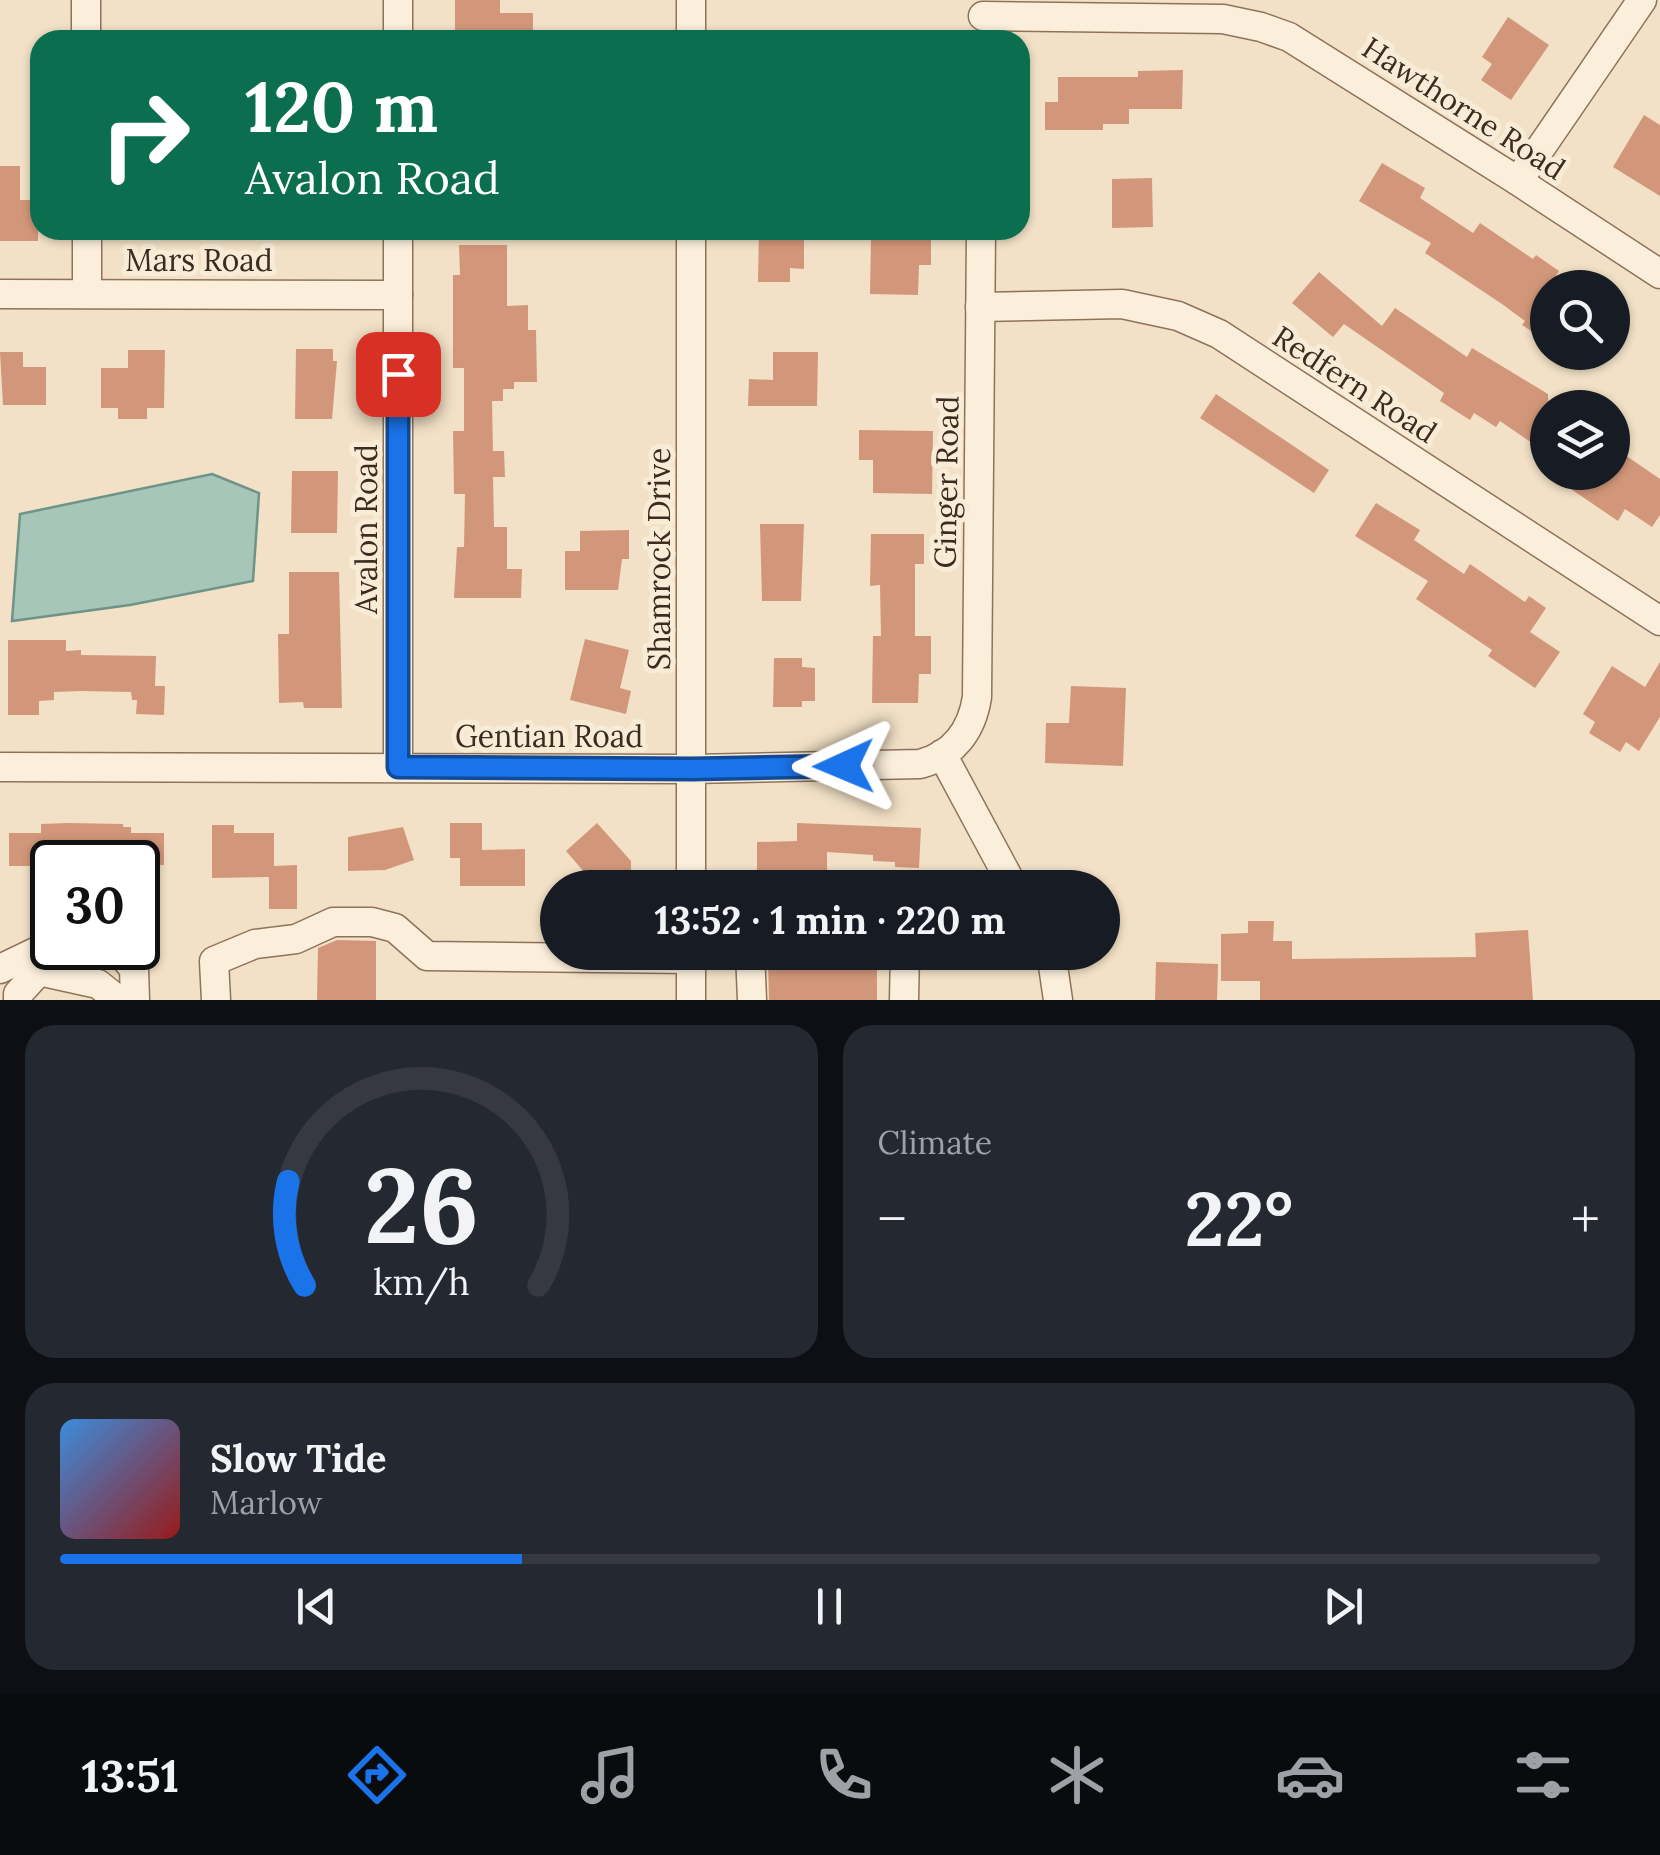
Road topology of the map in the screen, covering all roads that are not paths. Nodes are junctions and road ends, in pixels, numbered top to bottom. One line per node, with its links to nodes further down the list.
1 (86, 0): 6 (street)
2 (398, 0): 7 (street)
3 (691, 0): 8 (street)
4 (1642, 0): 9 (street)
5 (982, 18): 9 (street, Hawthorne Road)
6 (86, 30)
7 (398, 30)
8 (691, 30)
9 (1518, 180): 14 (street, Hawthorne Road)
10 (87, 240): 15 (street)
11 (398, 240): 17 (street, Avalon Road)
12 (691, 240): 23 (street, Shamrock Drive)
13 (981, 240): 18 (street, Ginger Road)
14 (1660, 274)
15 (87, 292): 16 (street, Mars Road); 17 (street, Mars Road)
16 (0, 294)
17 (398, 294): 22 (street, Avalon Road)
18 (980, 307): 19 (street, Redfern Road); 20 (street, Ginger Road)
19 (1660, 621)
20 (942, 754): 23 (street, Gentian Road); 25 (street)
21 (0, 767): 22 (street, Gentian Road)
22 (398, 767): 23 (street, Gentian Road)
23 (692, 769): 24 (street, Shamrock Drive)
24 (691, 870)
25 (1004, 870)
26 (30, 954): 28 (street)
27 (540, 956): 37 (street)
28 (0, 968)
29 (134, 970): 36 (street)
30 (691, 970): 38 (street)
31 (751, 970): 39 (street)
32 (905, 970): 40 (street)
33 (1054, 970): 41 (street)
34 (18, 1000): 35 (street)
35 (118, 1000)
36 (136, 1000)
37 (216, 1000)
38 (690, 1000)
39 (752, 1000)
40 (904, 1000)
41 (1058, 1000)

